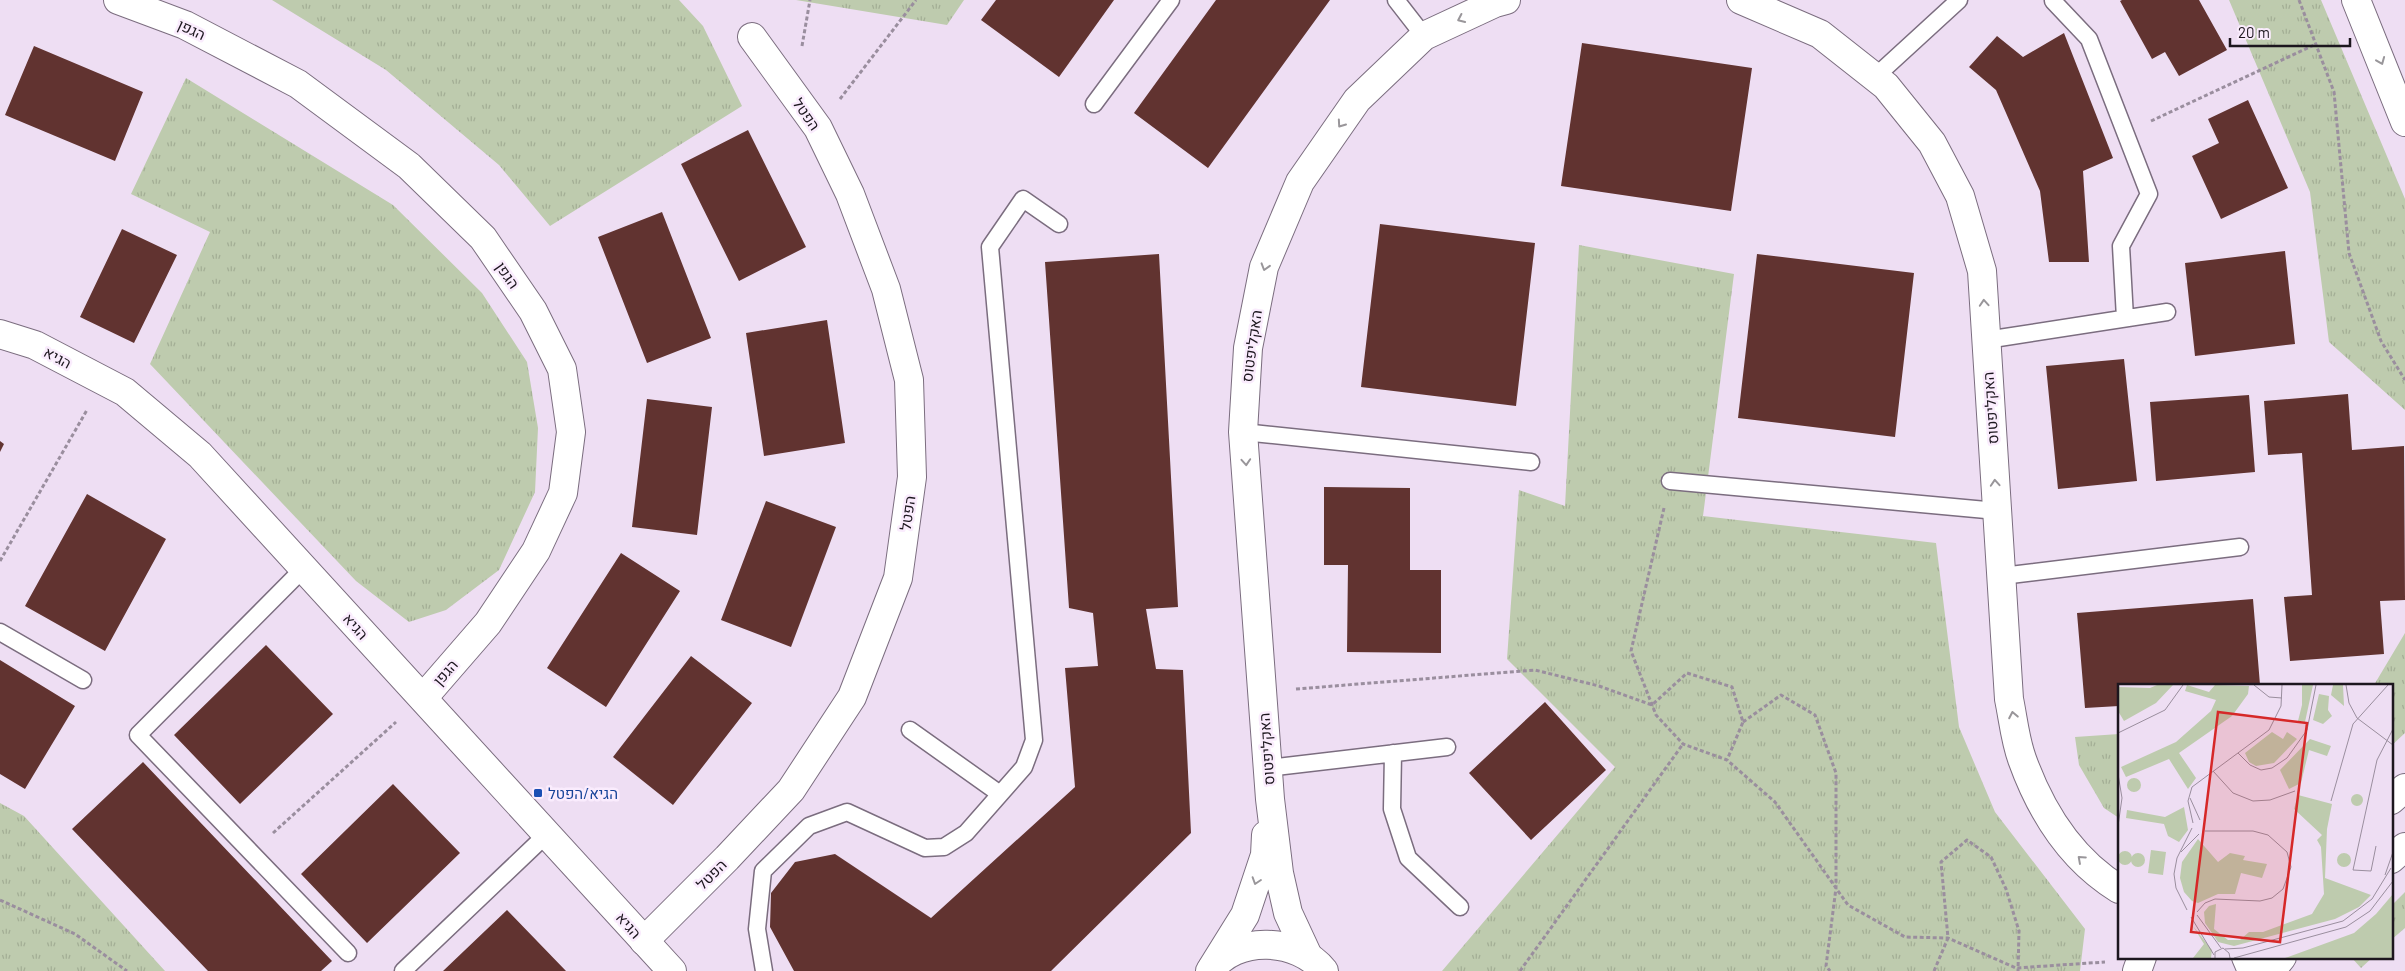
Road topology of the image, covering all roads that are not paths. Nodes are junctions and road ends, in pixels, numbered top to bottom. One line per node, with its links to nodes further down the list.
1 (118, 0): 28 (street, הגפן)
2 (1171, 0): 12 (lane)
3 (1396, 0): 9 (lane)
4 (1506, 0): 9 (street, האקליפטוס, one-way to 9)
5 (1740, 0): 11 (street, האקליפטוס)
6 (1959, 0): 11 (lane)
7 (2356, 0): 13 (street, one-way to 13)
8 (2053, 1): 16 (lane)
9 (1424, 36): 19 (street, האקליפטוס, one-way to 19)
10 (752, 37): 42 (street, הפטל)
11 (1875, 77): 18 (street, האקליפטוס, one-way to 11)
12 (1094, 104)
13 (2405, 122)
14 (1059, 224): 34 (lane)
15 (2167, 312): 16 (lane)
16 (2125, 318): 18 (lane)
17 (0, 334): 24 (street, הגיא)
18 (1986, 340): 22 (street, האקליפטוס, one-way to 18)
19 (1243, 432): 20 (lane); 32 (street, האקליפטוס, one-way to 32)
20 (1531, 462)
21 (1670, 481): 22 (lane)
22 (1997, 512): 25 (street, האקליפטוס)
23 (2240, 546): 25 (lane)
24 (304, 568): 28 (street, הגיא); 43 (lane)
25 (2002, 576): 40 (street, האקליפטוס, one-way to 25)
26 (0, 632): 27 (lane)
27 (83, 680)
28 (423, 698): 37 (street, הגיא)
29 (910, 730): 34 (lane)
30 (1447, 747): 31 (lane)
31 (1393, 753): 32 (lane); 41 (lane)
32 (1268, 768): 35 (street, האקליפטוס)
33 (2405, 788): 36 (street)
34 (1000, 794): 50 (lane)
35 (1270, 799): 46 (street, האקליפטוס); 47 (street, האקליפטוס, one-way to 47)
36 (2392, 799)
37 (547, 834): 42 (street, הגיא); 48 (lane)
38 (2405, 847): 39 (street)
39 (2392, 858)
40 (2118, 889)
41 (1460, 907)
42 (644, 941): 49 (street, הגיא)
43 (348, 953)
44 (2246, 958): 51 (street)
45 (2281, 958): 52 (street)
46 (1316, 963): 47 (street)
47 (1211, 970)
48 (403, 971)
49 (672, 971)
50 (764, 971)
51 (2252, 971)
52 (2271, 971)

